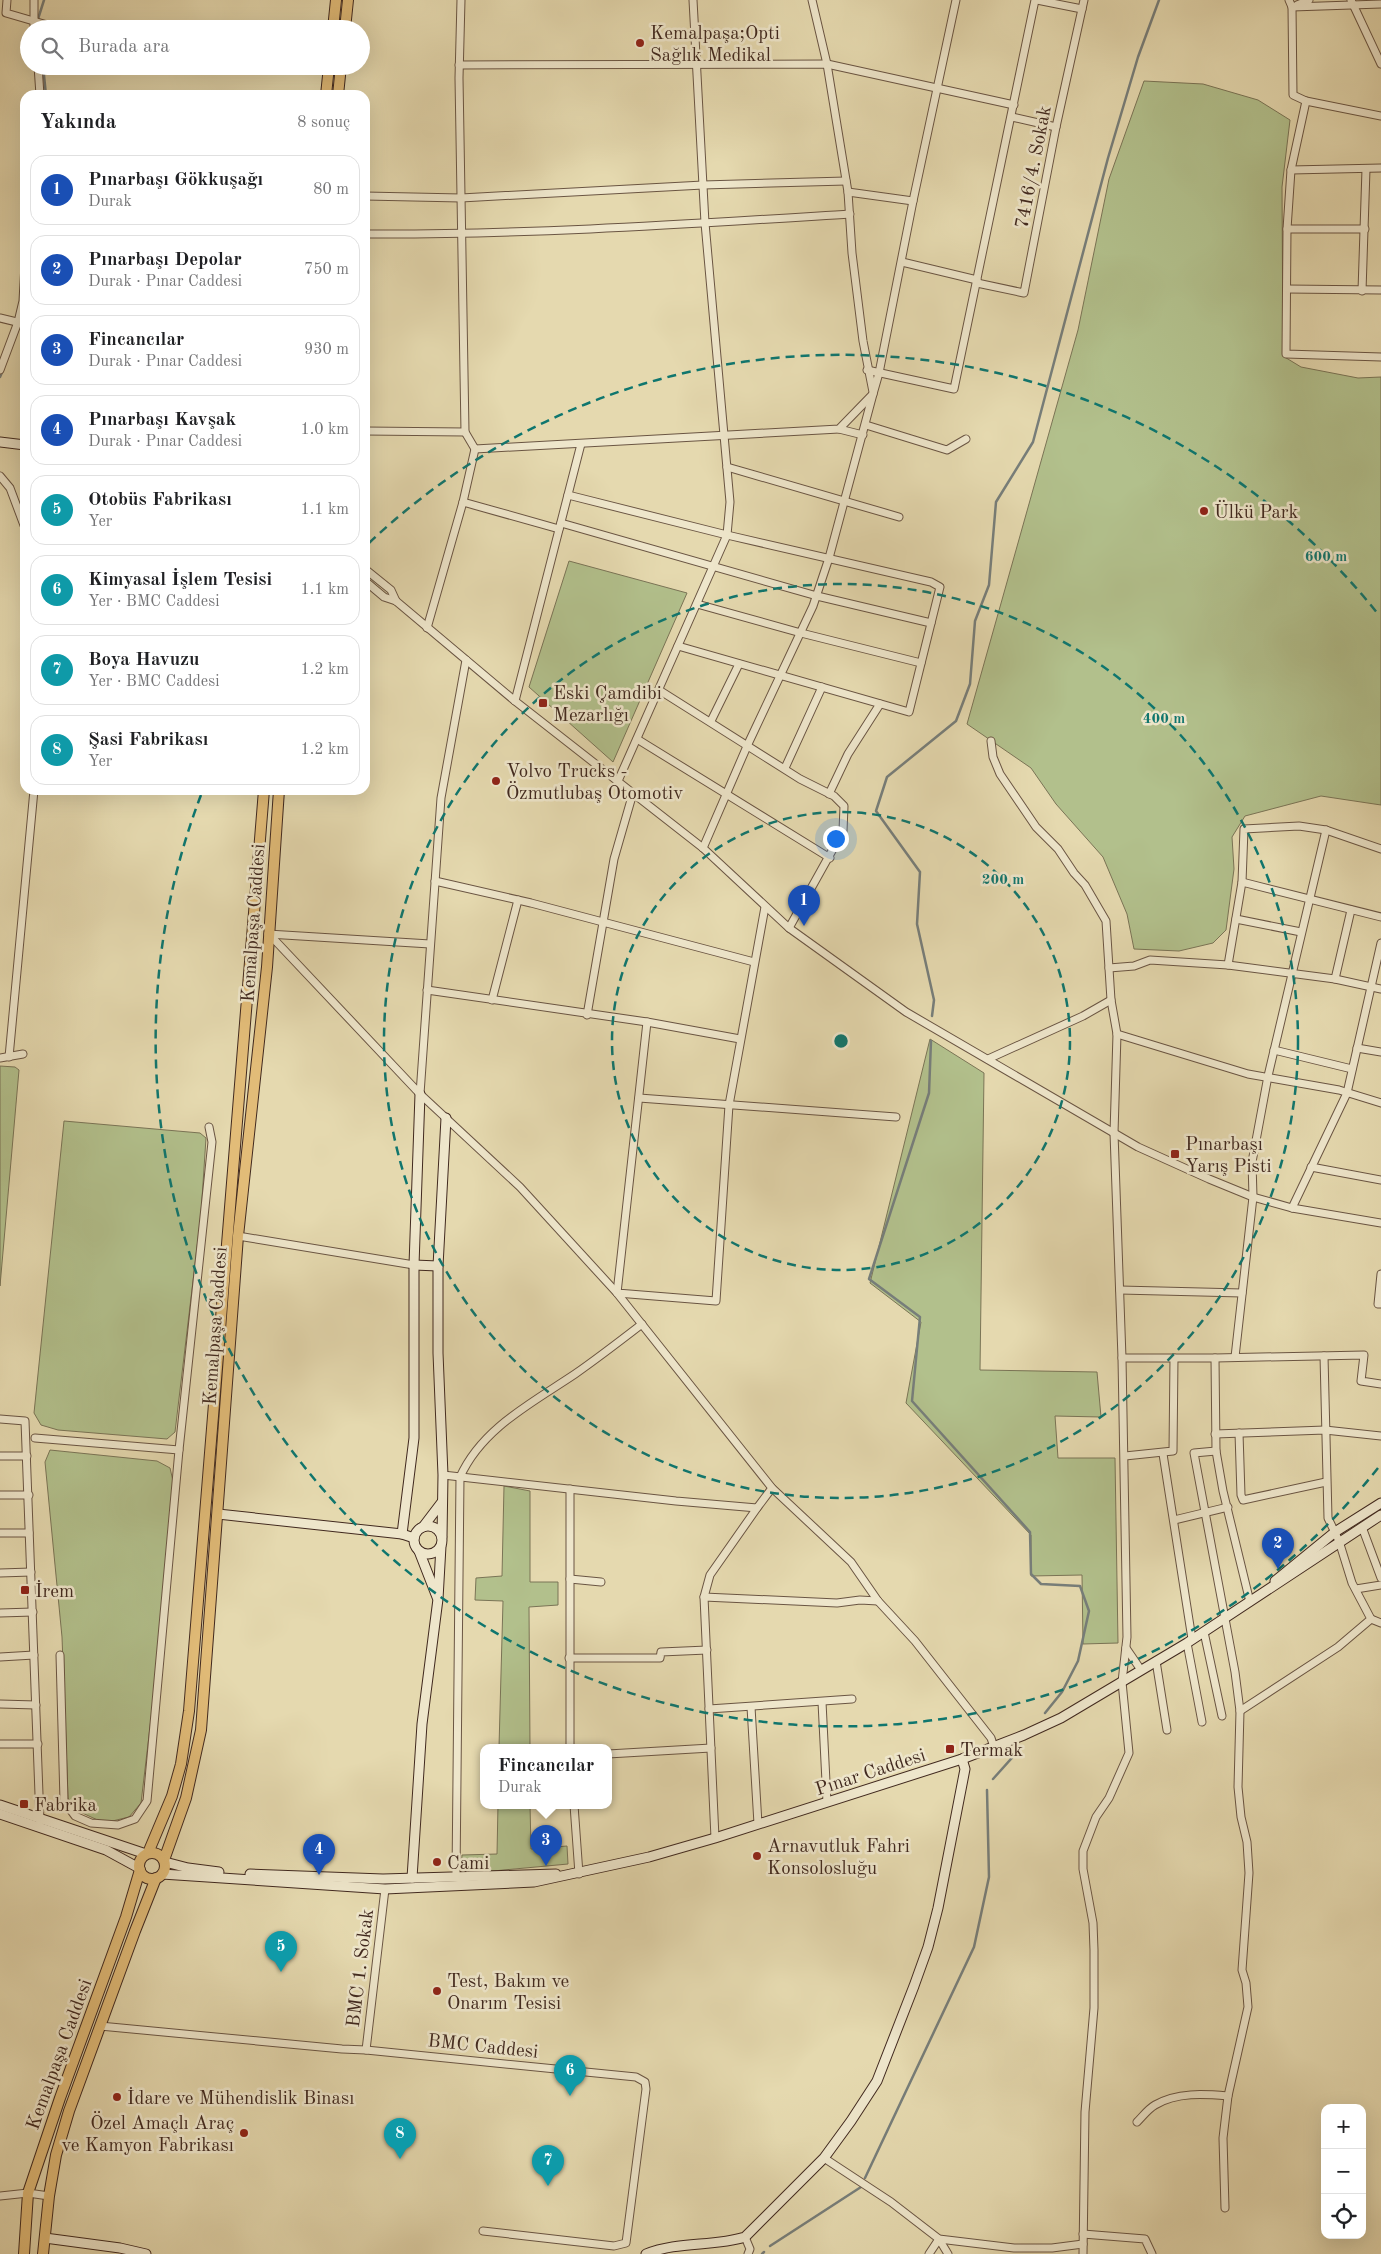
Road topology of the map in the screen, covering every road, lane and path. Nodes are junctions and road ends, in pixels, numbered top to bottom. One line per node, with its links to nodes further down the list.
1 (7, 0): 16 (street)
2 (34, 0): 17 (street)
3 (336, 0): 18 (main road)
4 (348, 0): 19 (main road)
5 (461, 0): 23 (street)
6 (692, 0): 20 (street)
7 (812, 0): 21 (street)
8 (956, 0): 30 (street)
9 (1036, 0): 15 (street); 32 (street)
10 (1084, 0): 15 (street, 7416/4. Sokak)
11 (1309, 0): 13 (street)
12 (1352, 2): 13 (street); 14 (street); 22 (street)
13 (1291, 3): 31 (street)
14 (1381, 4)
15 (1082, 9): 35 (street, 7416/4. Sokak)
16 (26, 20)
17 (36, 20)
18 (334, 20)
19 (346, 20)
20 (696, 63): 21 (street); 23 (street); 40 (street)
21 (827, 64): 30 (street); 39 (street)
22 (1381, 64)
23 (459, 65): 43 (street)
24 (39, 75): 27 (street)
25 (328, 75): 28 (main road)
26 (340, 75): 29 (main road)
27 (40, 90)
28 (327, 90)
29 (339, 90)
30 (937, 90): 32 (street); 44 (street)
31 (1306, 101): 33 (street); 38 (street)
32 (1014, 105): 34 (street)
33 (1381, 116)
34 (1012, 117): 35 (street); 52 (street)
35 (1056, 126): 52 (street, 7416/4. Sokak)
36 (1381, 168): 37 (street)
37 (1366, 169): 38 (street); 48 (street)
38 (1291, 170): 47 (street)
39 (846, 181): 40 (street); 41 (street)
40 (703, 186): 43 (street); 46 (street)
41 (848, 192): 44 (street); 45 (street)
42 (370, 196): 43 (street)
43 (461, 198): 50 (street)
44 (913, 201): 51 (street)
45 (850, 214): 46 (street); 61 (street)
46 (705, 223): 50 (street); 69 (street)
47 (1287, 229): 48 (street); 53 (street)
48 (1365, 229): 55 (street)
49 (370, 234): 50 (street)
50 (462, 234): 67 (street)
51 (902, 262): 52 (street); 62 (street)
52 (977, 281): 62 (street)
53 (1286, 289): 55 (street); 59 (street)
54 (1381, 290): 55 (street)
55 (1362, 291)
56 (0, 318): 57 (street)
57 (20, 323)
58 (20, 325): 60 (street)
59 (1381, 358)
60 (0, 370)
61 (868, 370): 62 (street); 63 (street)
62 (879, 372): 63 (street)
63 (873, 393): 64 (street); 65 (street)
64 (866, 425): 68 (street); 70 (street)
65 (839, 429): 68 (street); 69 (street)
66 (370, 431): 67 (street)
67 (465, 432): 74 (street)
68 (863, 435): 79 (street)
69 (724, 436): 72 (street); 75 (street)
70 (966, 439)
71 (1, 444): 73 (street)
72 (581, 444): 74 (street); 77 (street)
73 (20, 445)
74 (475, 449): 78 (street)
75 (726, 467): 79 (street); 83 (street)
76 (0, 476): 80 (street)
77 (568, 496): 82 (street); 83 (street)
78 (463, 502): 82 (street); 92 (street)
79 (845, 502): 81 (street); 84 (street)
80 (20, 515)
81 (899, 517)
82 (560, 526): 85 (street); 101 (street)
83 (727, 535): 84 (street); 85 (street)
84 (830, 558): 88 (street); 91 (street)
85 (713, 567): 88 (street); 90 (street)
86 (370, 573): 89 (street)
87 (370, 585): 89 (street)
88 (816, 596): 91 (street); 93 (street)
89 (396, 601): 92 (street)
90 (697, 604): 93 (street); 94 (street)
91 (931, 623): 96 (street)
92 (427, 628): 95 (street)
93 (802, 633): 96 (street); 98 (street)
94 (678, 646): 97 (street); 100 (street)
95 (466, 660): 101 (street); 119 (street)
96 (921, 663): 102 (street)
97 (739, 664): 98 (street); 103 (street)
98 (781, 676): 99 (street); 106 (street)
99 (822, 688): 102 (street); 107 (street)
100 (659, 690): 103 (street); 104 (street)
101 (515, 701): 108 (street)
102 (880, 704): 111 (street)
103 (711, 721): 106 (street)
104 (637, 739): 108 (street); 110 (street)
105 (991, 740): 135 (street)
106 (748, 744): 107 (street); 110 (street)
107 (785, 768): 111 (street)
108 (618, 781): 109 (street)
109 (632, 793): 116 (street); 127 (street)
110 (726, 794): 116 (street); 118 (street)
111 (830, 794): 118 (street)
112 (34, 795): 151 (street)
113 (264, 795): 274 (main road, Kemalpaşa Caddesi)
114 (279, 795): 130 (main road, Kemalpaşa Caddesi)
115 (1326, 830): 117 (street); 120 (street); 121 (street)
116 (702, 848): 123 (street)
117 (1381, 849)
118 (830, 858): 128 (street)
119 (435, 881): 122 (street); 132 (street)
120 (1242, 882): 121 (street); 126 (street)
121 (1309, 899): 124 (street); 129 (street)
122 (518, 900): 127 (street); 141 (street)
123 (765, 907): 128 (street); 133 (street)
124 (1351, 910): 125 (street); 137 (street)
125 (1381, 917)
126 (1236, 919): 129 (street); 134 (street)
127 (602, 923): 133 (street); 143 (street)
128 (789, 928): 153 (street)
129 (1301, 932): 136 (street)
130 (268, 934): 132 (street); 157 (street); 170 (main road, Kemalpaşa Caddesi)
131 (1381, 943): 138 (street)
132 (430, 944): 140 (street)
133 (754, 962): 146 (street)
134 (1228, 965): 135 (street); 136 (street)
135 (1109, 968): 142 (street)
136 (1292, 973): 137 (street); 148 (street)
137 (1335, 979): 138 (street)
138 (1371, 987): 139 (street); 147 (street)
139 (1381, 989)
140 (427, 990): 141 (street); 157 (street)
141 (492, 1000): 143 (street)
142 (1110, 1000): 145 (street); 153 (street)
143 (587, 1015): 144 (street)
144 (647, 1022): 146 (street); 158 (street)
145 (1117, 1034): 155 (street); 164 (street)
146 (740, 1039): 160 (street)
147 (1357, 1048): 149 (street); 154 (street)
148 (1274, 1050): 154 (street); 155 (street)
149 (1381, 1052)
150 (23, 1054): 151 (street)
151 (9, 1057): 152 (street)
152 (0, 1058)
153 (988, 1059): 164 (street)
154 (1352, 1068): 156 (street)
155 (1268, 1076): 156 (street); 167 (street)
156 (1347, 1092): 159 (street); 165 (street)
157 (420, 1094): 162 (street); 171 (street)
158 (639, 1098): 160 (street); 175 (street)
159 (1381, 1102)
160 (729, 1106): 161 (street); 175 (street)
161 (896, 1117)
162 (446, 1118): 172 (street); 175 (street)
163 (209, 1127): 191 (street)
164 (1114, 1133): 167 (street); 174 (street)
165 (1311, 1167): 166 (street); 168 (street)
166 (1381, 1180)
167 (1253, 1197): 168 (street); 176 (street)
168 (1292, 1208): 169 (street)
169 (1381, 1222)
170 (238, 1236): 171 (street); 209 (main road, Kemalpaşa Caddesi)
171 (414, 1265): 172 (street); 217 (street)
172 (438, 1266): 197 (street)
173 (1381, 1274): 177 (street)
174 (1120, 1290): 176 (street); 181 (street)
175 (617, 1293): 178 (street)
176 (1242, 1293): 180 (street)
177 (1381, 1304)
178 (642, 1324): 198 (street); 201 (street)
179 (1324, 1356): 180 (street); 184 (street); 186 (street)
180 (1235, 1357): 183 (street)
181 (1122, 1358): 182 (street); 196 (street)
182 (1174, 1358): 183 (street); 193 (street)
183 (1215, 1358): 188 (street)
184 (1381, 1384)
185 (0, 1420): 195 (street)
186 (1325, 1430): 187 (street); 189 (street); 199 (street)
187 (1238, 1433): 188 (street); 199 (street)
188 (1215, 1434): 192 (street)
189 (1381, 1436)
190 (36, 1438): 191 (street)
191 (179, 1450): 244 (street)
192 (1216, 1451): 206 (street); 208 (street)
193 (1163, 1454): 196 (street); 211 (street)
194 (0, 1456): 195 (street)
195 (27, 1456): 203 (street)
196 (1125, 1456): 241 (street)
197 (443, 1474): 198 (street); 204 (street)
198 (460, 1477): 200 (street); 279 (street)
199 (1326, 1482): 214 (street)
200 (570, 1488): 207 (street); 225 (street)
201 (772, 1488): 207 (street); 232 (street)
202 (0, 1495): 203 (street)
203 (29, 1495): 216 (street)
204 (442, 1502): 212 (street); 219 (street)
205 (1381, 1503): 214 (street, Pınar Caddesi)
206 (1228, 1507): 208 (street); 231 (street)
207 (757, 1508): 229 (street)
208 (1205, 1512): 211 (street); 235 (street)
209 (218, 1514): 217 (street); 275 (main road, Kemalpaşa Caddesi)
210 (1381, 1515): 213 (street, Pınar Caddesi)
211 (1174, 1520): 240 (street)
212 (423, 1526): 218 (street); 219 (street)
213 (1362, 1527): 220 (street, Pınar Caddesi); 224 (street)
214 (1335, 1532): 220 (street); 231 (street, Pınar Caddesi)
215 (0, 1533): 216 (street)
216 (29, 1533): 222 (street)
217 (402, 1534): 218 (street)
218 (414, 1538): 221 (street)
219 (442, 1541): 221 (street); 230 (street)
220 (1339, 1541): 228 (street); 231 (street, Pınar Caddesi)
221 (419, 1551): 230 (street)
222 (31, 1572): 223 (street); 233 (street)
223 (0, 1573)
224 (1381, 1578)
225 (570, 1579): 226 (street); 246 (street)
226 (601, 1582)
227 (1381, 1585): 228 (street)
228 (1356, 1589): 236 (street)
229 (704, 1597): 232 (street); 242 (street)
230 (438, 1599): 280 (street)
231 (1253, 1600): 235 (street, Pınar Caddesi)
232 (878, 1601): 263 (street)
233 (32, 1612): 234 (street); 243 (street)
234 (0, 1613)
235 (1225, 1618): 239 (street, Pınar Caddesi); 256 (street)
236 (1371, 1619): 237 (street); 238 (street); 256 (street)
237 (1381, 1619)
238 (1381, 1624)
239 (1204, 1632): 240 (street, Pınar Caddesi); 257 (street)
240 (1190, 1641): 247 (street, Pınar Caddesi); 258 (street)
241 (1126, 1648): 248 (street); 249 (street)
242 (707, 1650): 246 (street); 255 (street)
243 (34, 1655): 245 (street); 253 (street)
244 (60, 1655)
245 (0, 1657)
246 (569, 1658): 262 (street)
247 (1156, 1661): 248 (street, Pınar Caddesi); 259 (street)
248 (1141, 1670): 249 (street, Pınar Caddesi)
249 (1122, 1682): 263 (street, Pınar Caddesi); 292 (street)
250 (852, 1700): 251 (street)
251 (822, 1702): 254 (street); 267 (street)
252 (0, 1704): 253 (street)
253 (36, 1705): 261 (street)
254 (750, 1708): 255 (street); 272 (street)
255 (710, 1709): 264 (street)
256 (1240, 1711): 284 (street)
257 (1222, 1716)
258 (1202, 1722)
259 (1167, 1730)
260 (0, 1744): 261 (street)
261 (38, 1744): 271 (street)
262 (570, 1744)
263 (994, 1747): 266 (street, Pınar Caddesi)
264 (711, 1748): 265 (street); 273 (street)
265 (612, 1754)
266 (962, 1759): 267 (street, Pınar Caddesi); 286 (street)
267 (826, 1802): 272 (street, Pınar Caddesi)
268 (0, 1805): 271 (street)
269 (574, 1809): 277 (street)
270 (0, 1814): 271 (street)
271 (40, 1823): 274 (street); 276 (street)
272 (758, 1824): 273 (street, Pınar Caddesi)
273 (715, 1838): 277 (street, Pınar Caddesi)
274 (147, 1854): 275 (main road); 276 (main road, Kemalpaşa Caddesi)
275 (164, 1861): 278 (main road, Kemalpaşa Caddesi); 280 (street, Pınar Caddesi)
276 (140, 1869): 278 (main road); 287 (main road, Kemalpaşa Caddesi)
277 (579, 1874): 279 (street, Pınar Caddesi); 281 (street, Pınar Caddesi)
278 (159, 1876): 281 (street, Pınar Caddesi); 282 (main road, Kemalpaşa Caddesi)
279 (456, 1877): 280 (street, Pınar Caddesi)
280 (412, 1878)
281 (385, 1889): 283 (street, BMC 1. Sokak)
282 (100, 2026): 283 (street, BMC Caddesi); 289 (main road, Kemalpaşa Caddesi)
283 (366, 2050): 291 (street, BMC Caddesi)
284 (1228, 2096): 285 (street); 290 (street)
285 (1137, 2122)
286 (824, 2158): 293 (street); 295 (street)
287 (28, 2193): 288 (street); 289 (street); 297 (main road, Kemalpaşa Caddesi)
288 (0, 2196)
289 (49, 2196): 294 (main road, Kemalpaşa Caddesi)
290 (1225, 2208)
291 (483, 2231)
292 (1083, 2234): 296 (street); 305 (street)
293 (745, 2237): 300 (street); 301 (street)
294 (45, 2238): 298 (main road, Kemalpaşa Caddesi); 299 (street)
295 (939, 2239): 296 (street); 302 (street); 303 (street)
296 (1083, 2244): 304 (street)
297 (24, 2254)
298 (43, 2254)
299 (146, 2254)
300 (646, 2254)
301 (748, 2254)
302 (929, 2254)
303 (948, 2254)
304 (1083, 2254)
305 (1152, 2254)

